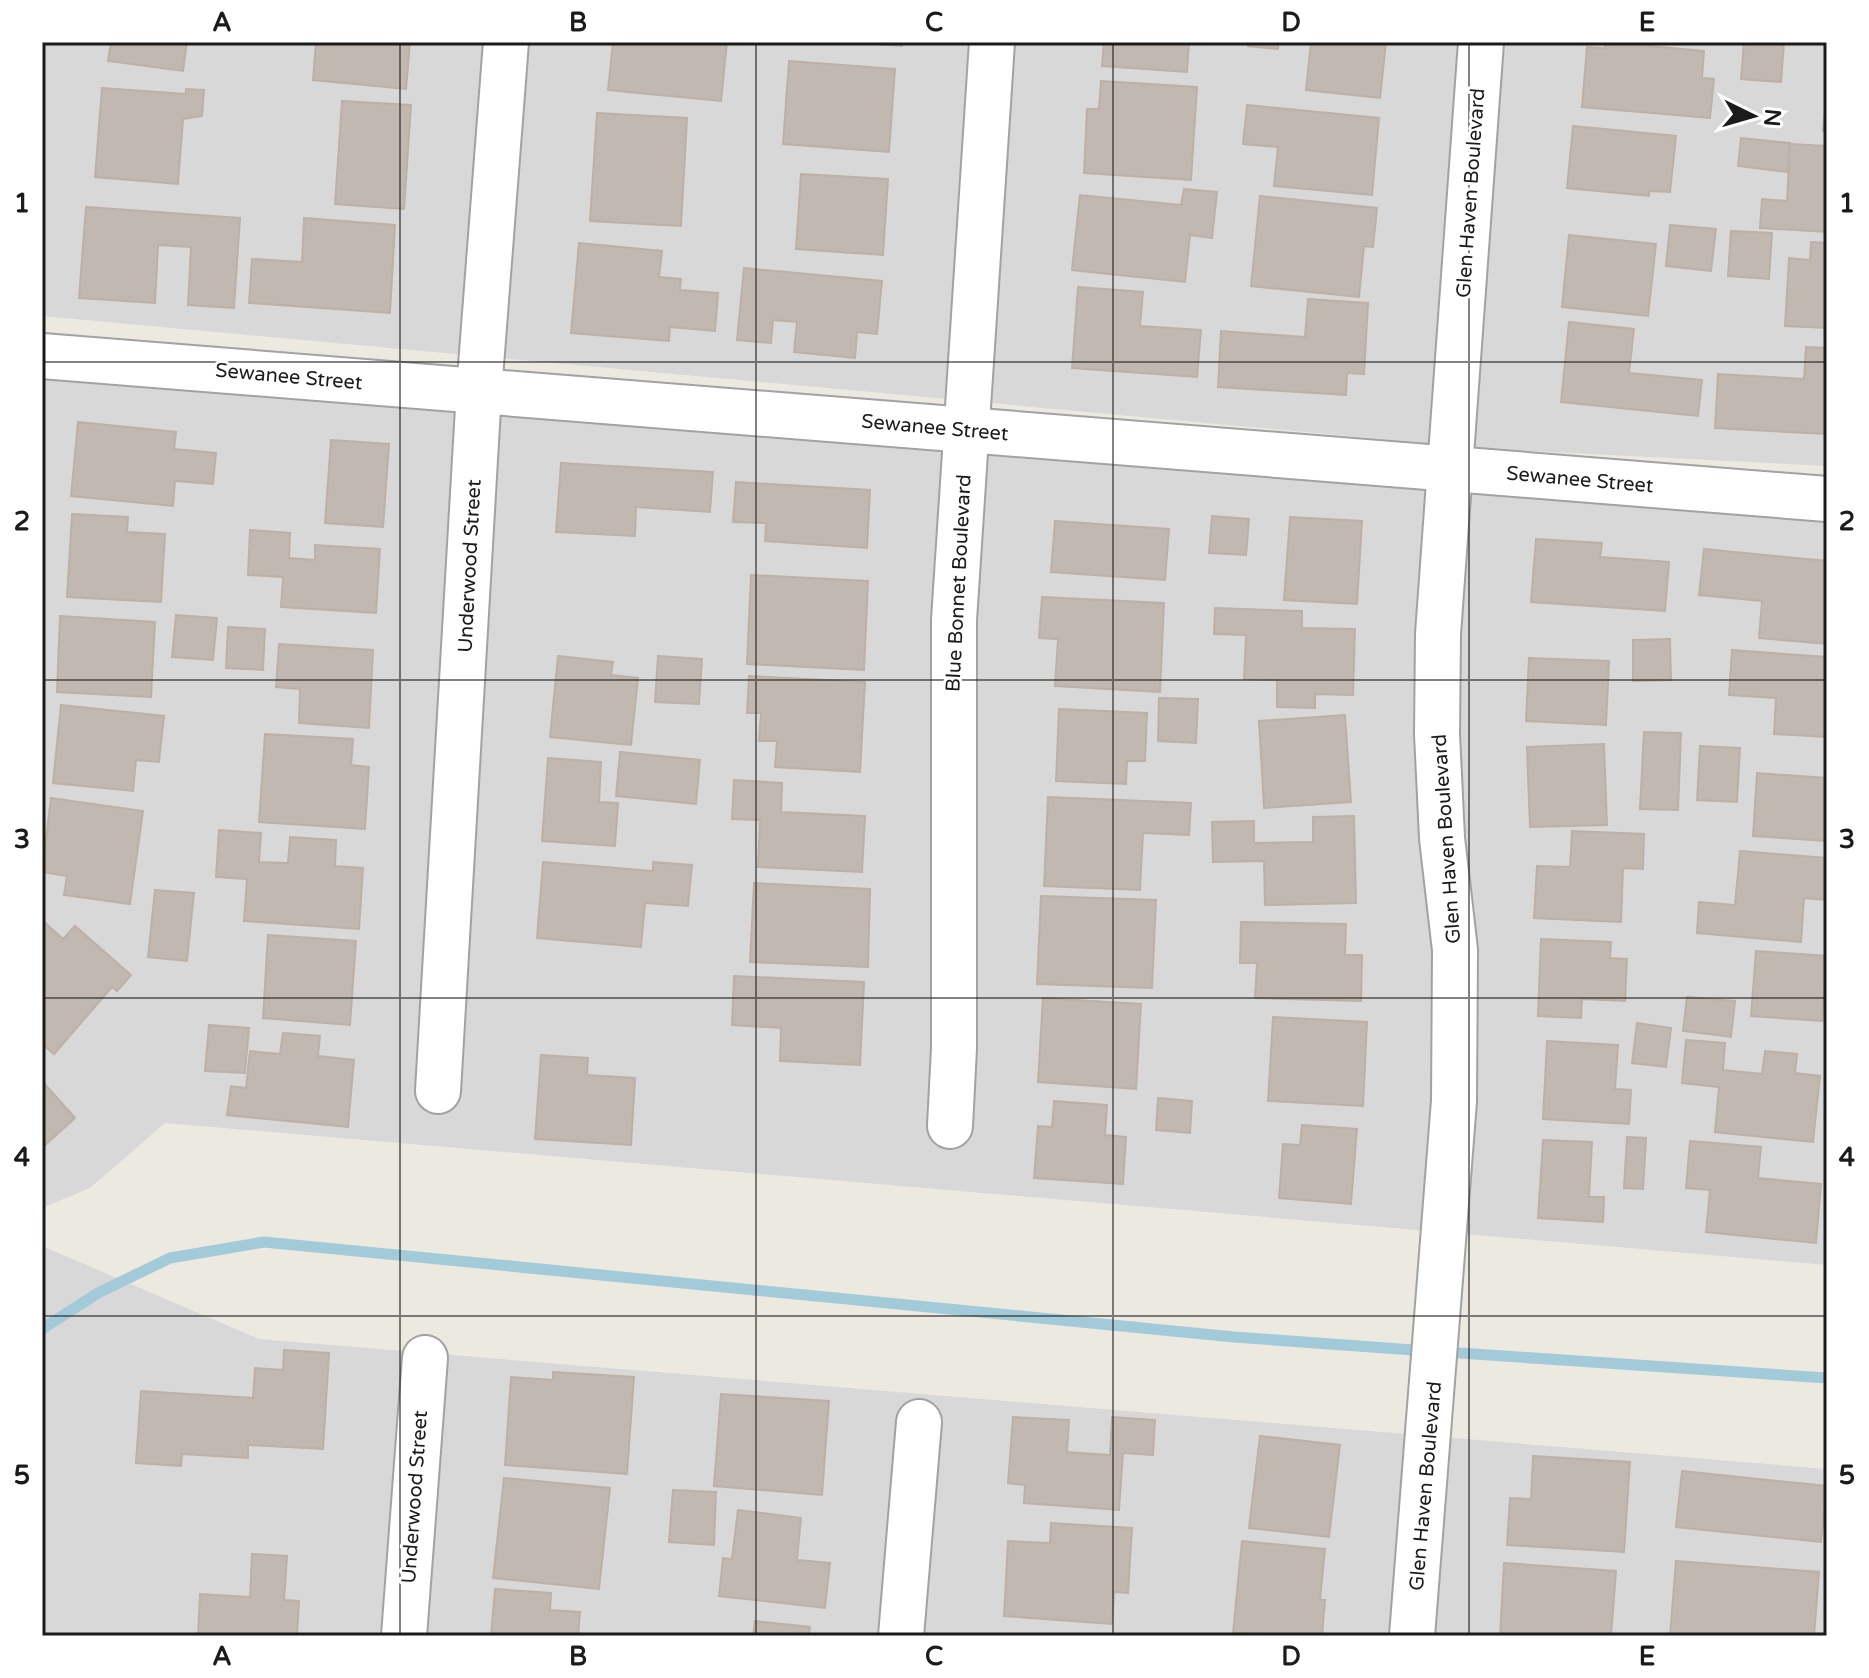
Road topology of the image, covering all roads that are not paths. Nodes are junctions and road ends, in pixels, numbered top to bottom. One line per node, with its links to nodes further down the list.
1 (506, 42): 5 (street, Underwood Street)
2 (992, 42): 6 (street, Blue Bonnet Boulevard)
3 (1481, 42): 7 (street, Glen Haven Boulevard)
4 (42, 356): 5 (street, Sewanee Street)
5 (479, 391): 6 (street, Sewanee Street); 9 (street, Underwood Street)
6 (966, 430): 7 (street, Sewanee Street); 10 (street, Blue Bonnet Boulevard)
7 (1449, 468): 8 (street, Sewanee Street); 15 (street, Glen Haven Boulevard)
8 (1827, 499)
9 (438, 1091)
10 (950, 1126)
11 (425, 1358): 13 (street, Underwood Street)
12 (919, 1422): 14 (street)
13 (404, 1636)
14 (901, 1636)
15 (1412, 1636)

